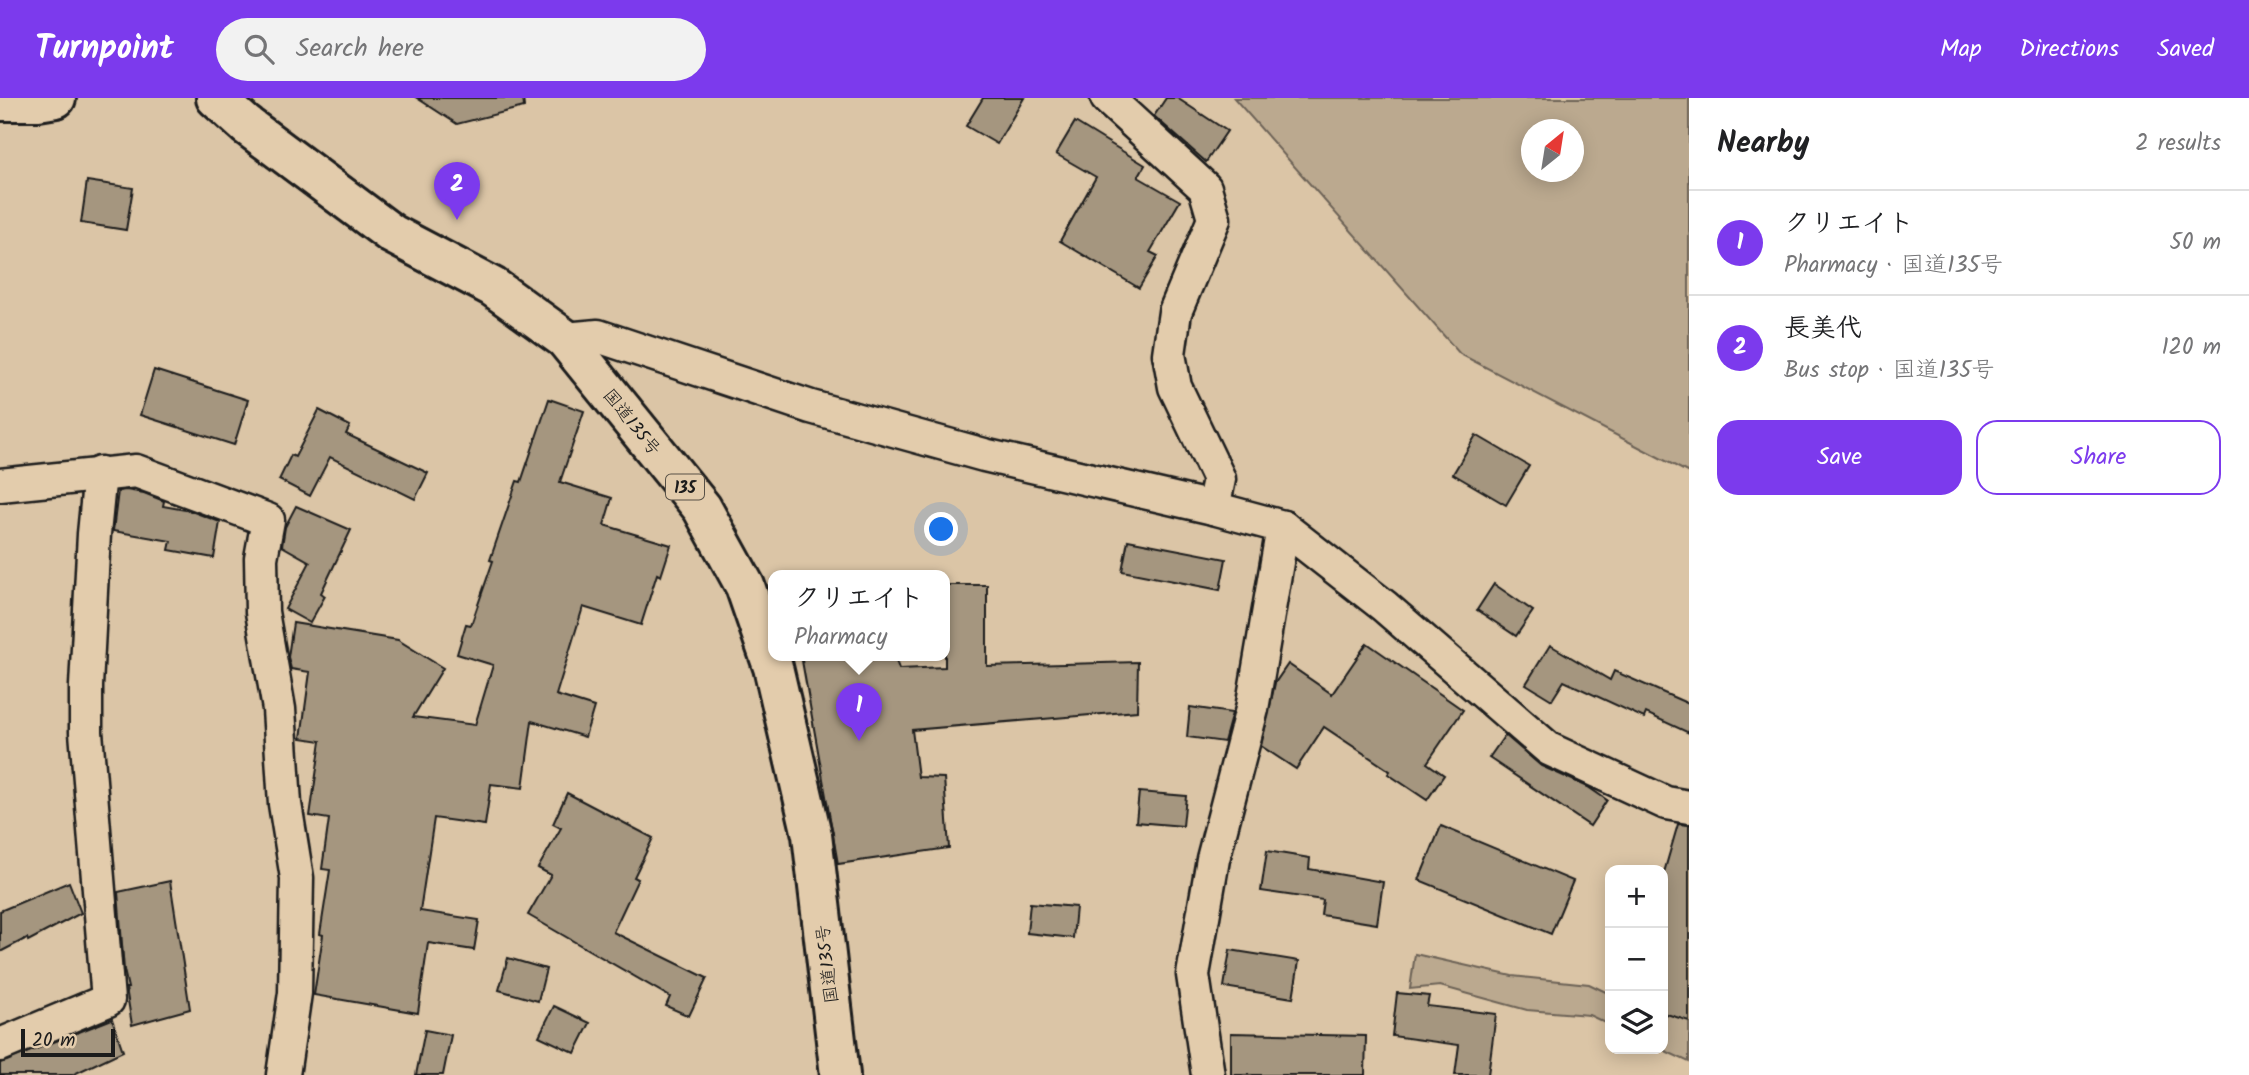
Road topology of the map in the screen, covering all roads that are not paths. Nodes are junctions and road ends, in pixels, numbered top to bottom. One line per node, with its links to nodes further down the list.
1 (56, 98): 4 (main road)
2 (216, 98): 5 (main road, 国道135号 / 135)
3 (1107, 98): 8 (street)
4 (0, 100)
5 (565, 339): 8 (street); 10 (main road, 国道135号 / 135)
6 (100, 473): 7 (street); 13 (street); 14 (street)
7 (0, 485)
8 (1213, 508): 9 (street)
9 (1283, 527): 12 (street); 16 (street)
10 (768, 653)
11 (771, 661): 15 (main road, 国道135号 / 135)
12 (1689, 807)
13 (0, 1045)
14 (283, 1075)
15 (840, 1075)
16 (1208, 1075)

